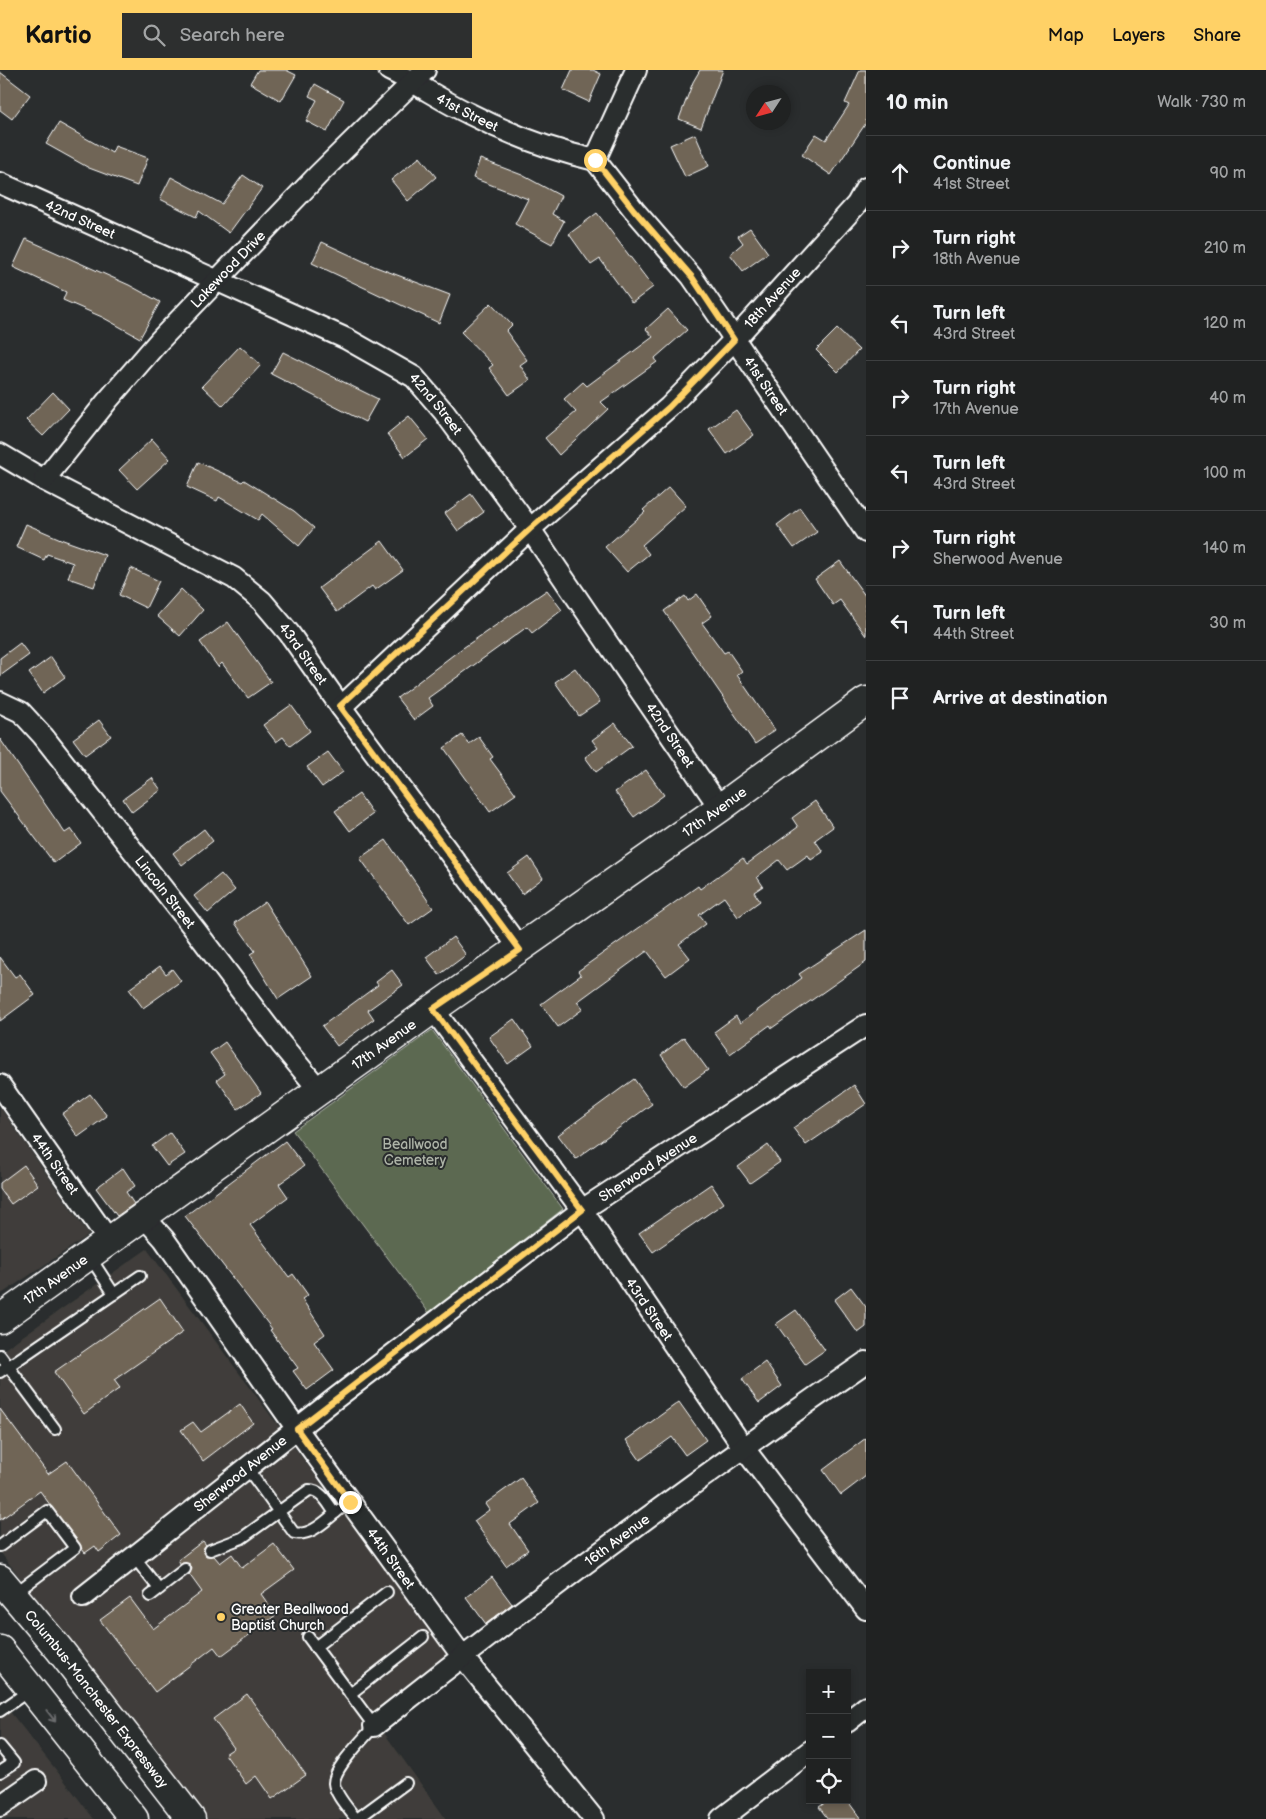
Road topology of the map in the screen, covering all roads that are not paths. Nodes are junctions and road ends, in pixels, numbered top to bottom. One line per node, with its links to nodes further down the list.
1 (389, 70): 3 (street, 41st Street)
2 (636, 70): 4 (street)
3 (420, 76): 4 (street, 41st Street); 7 (street, Lakewood Drive)
4 (595, 160): 8 (street, 41st Street)
5 (0, 182): 7 (street, 42nd Street)
6 (866, 188): 8 (street, 18th Avenue)
7 (218, 281): 10 (street, Lakewood Drive); 11 (street, 42nd Street)
8 (734, 340): 11 (street, 18th Avenue); 12 (street, 41st Street)
9 (0, 454): 10 (street, 43rd Street)
10 (44, 480): 15 (street, 43rd Street)
11 (530, 529): 15 (street, 18th Avenue); 16 (street, 42nd Street)
12 (866, 532)
13 (866, 701): 16 (street, 17th Avenue)
14 (0, 702): 21 (street, Lincoln Street)
15 (340, 706): 17 (street, 43rd Street)
16 (720, 808): 17 (street, 17th Avenue)
17 (520, 950): 18 (street, 17th Avenue)
18 (433, 1009): 21 (street, 17th Avenue); 22 (street, 43rd Street)
19 (866, 1025): 22 (street, Sherwood Avenue)
20 (0, 1085): 24 (street, 44th Street)
21 (320, 1091): 23 (street, 17th Avenue)
22 (582, 1210): 32 (street, Sherwood Avenue); 33 (street, 43rd Street)
23 (144, 1218): 24 (street, 17th Avenue); 32 (street, 44th Street)
24 (99, 1249): 26 (lane); 27 (street, 17th Avenue)
25 (140, 1276): 26 (lane)
26 (114, 1294): 30 (lane)
27 (0, 1319)
28 (0, 1355): 30 (lane)
29 (866, 1362): 33 (street, 16th Avenue)
30 (4, 1369): 31 (lane)
31 (55, 1429)
32 (297, 1429): 34 (street, Sherwood Avenue); 35 (street, 44th Street)
33 (743, 1447): 46 (street, 43rd Street); 51 (street, 16th Avenue)
34 (247, 1468): 36 (lane); 39 (street, Sherwood Avenue)
35 (342, 1507): 36 (lane); 36 (lane); 51 (street, 44th Street)
36 (279, 1511): 38 (lane)
37 (1, 1544): 41 (lane)
38 (210, 1550)
39 (134, 1557): 42 (lane); 45 (street, Sherwood Avenue)
40 (185, 1569): 42 (lane)
41 (7, 1587): 65 (street, Columbus-Manchester Expressway)
42 (160, 1589): 44 (lane)
43 (387, 1592): 49 (lane)
44 (150, 1596)
45 (83, 1597)
46 (866, 1609)
47 (308, 1637): 49 (lane)
48 (423, 1637): 53 (lane)
49 (315, 1647): 53 (lane)
50 (0, 1650): 52 (street)
51 (462, 1656): 57 (street, 16th Avenue); 67 (street, 44th Street)
52 (30, 1689): 55 (lane); 64 (street, one-way to 64)
53 (350, 1694): 57 (lane)
54 (866, 1707): 56 (street)
55 (0, 1711)
56 (851, 1719)
57 (374, 1726): 66 (lane)
58 (0, 1746): 60 (lane)
59 (806, 1754): 68 (street)
60 (0, 1772)
61 (36, 1781): 63 (street)
62 (406, 1783): 66 (lane)
63 (0, 1806)
64 (134, 1819)
65 (191, 1819)
66 (357, 1819)
67 (594, 1819)
68 (721, 1819)

